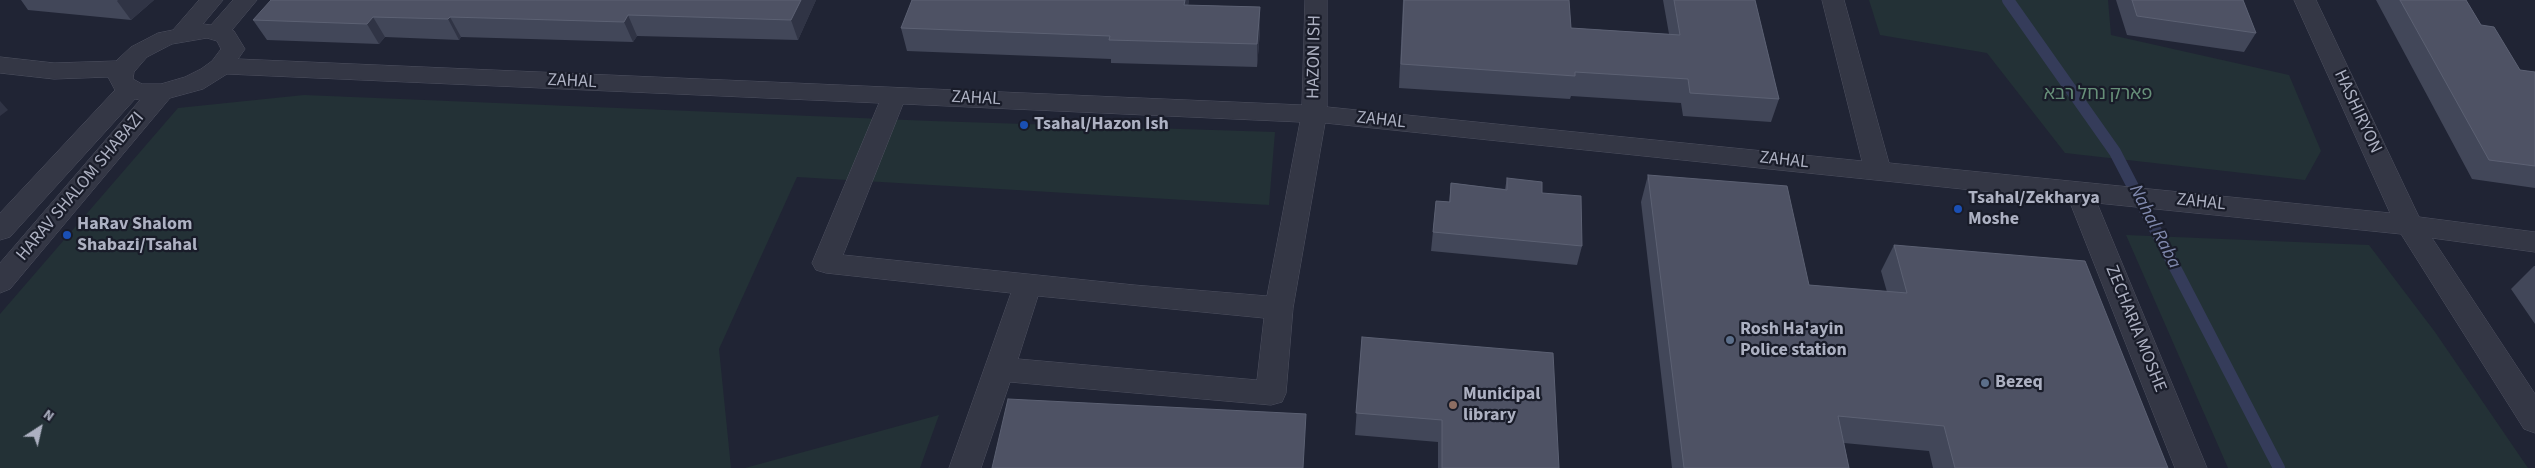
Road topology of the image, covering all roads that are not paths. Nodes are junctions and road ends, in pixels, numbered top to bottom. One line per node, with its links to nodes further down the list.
1 (212, 0): 7 (street)
2 (246, 0): 6 (street)
3 (1316, 0): 13 (street, HAZON ISH)
4 (1833, 0): 14 (street)
5 (2305, 0): 16 (street, HASHIRYON)
6 (217, 32): 7 (street); 9 (street)
7 (182, 33): 10 (street, HARAV SHALOM SHABAZI)
8 (0, 66): 10 (street)
9 (221, 66): 11 (street); 12 (street, ZAHAL)
10 (126, 79): 11 (street); 17 (street, HARAV SHALOM SHABAZI)
11 (161, 92): 19 (street, HARAV SHALOM SHABAZI)
12 (894, 96): 13 (street, ZAHAL); 20 (street)
13 (1314, 114): 14 (street, ZAHAL); 21 (street, HAZON ISH)
14 (1878, 171): 15 (street, ZAHAL)
15 (2079, 191): 16 (street, ZAHAL); 25 (street, ZECHARIA MOSHE)
16 (2409, 224): 18 (street, ZAHAL); 23 (street, HASHIRYON)
17 (0, 230)
18 (2535, 242)
19 (0, 282)
20 (1028, 285): 21 (street); 22 (street)
21 (1279, 308): 22 (street, HAZON ISH)
22 (999, 369): 24 (street)
23 (2535, 420)
24 (965, 468)
25 (2191, 468)

